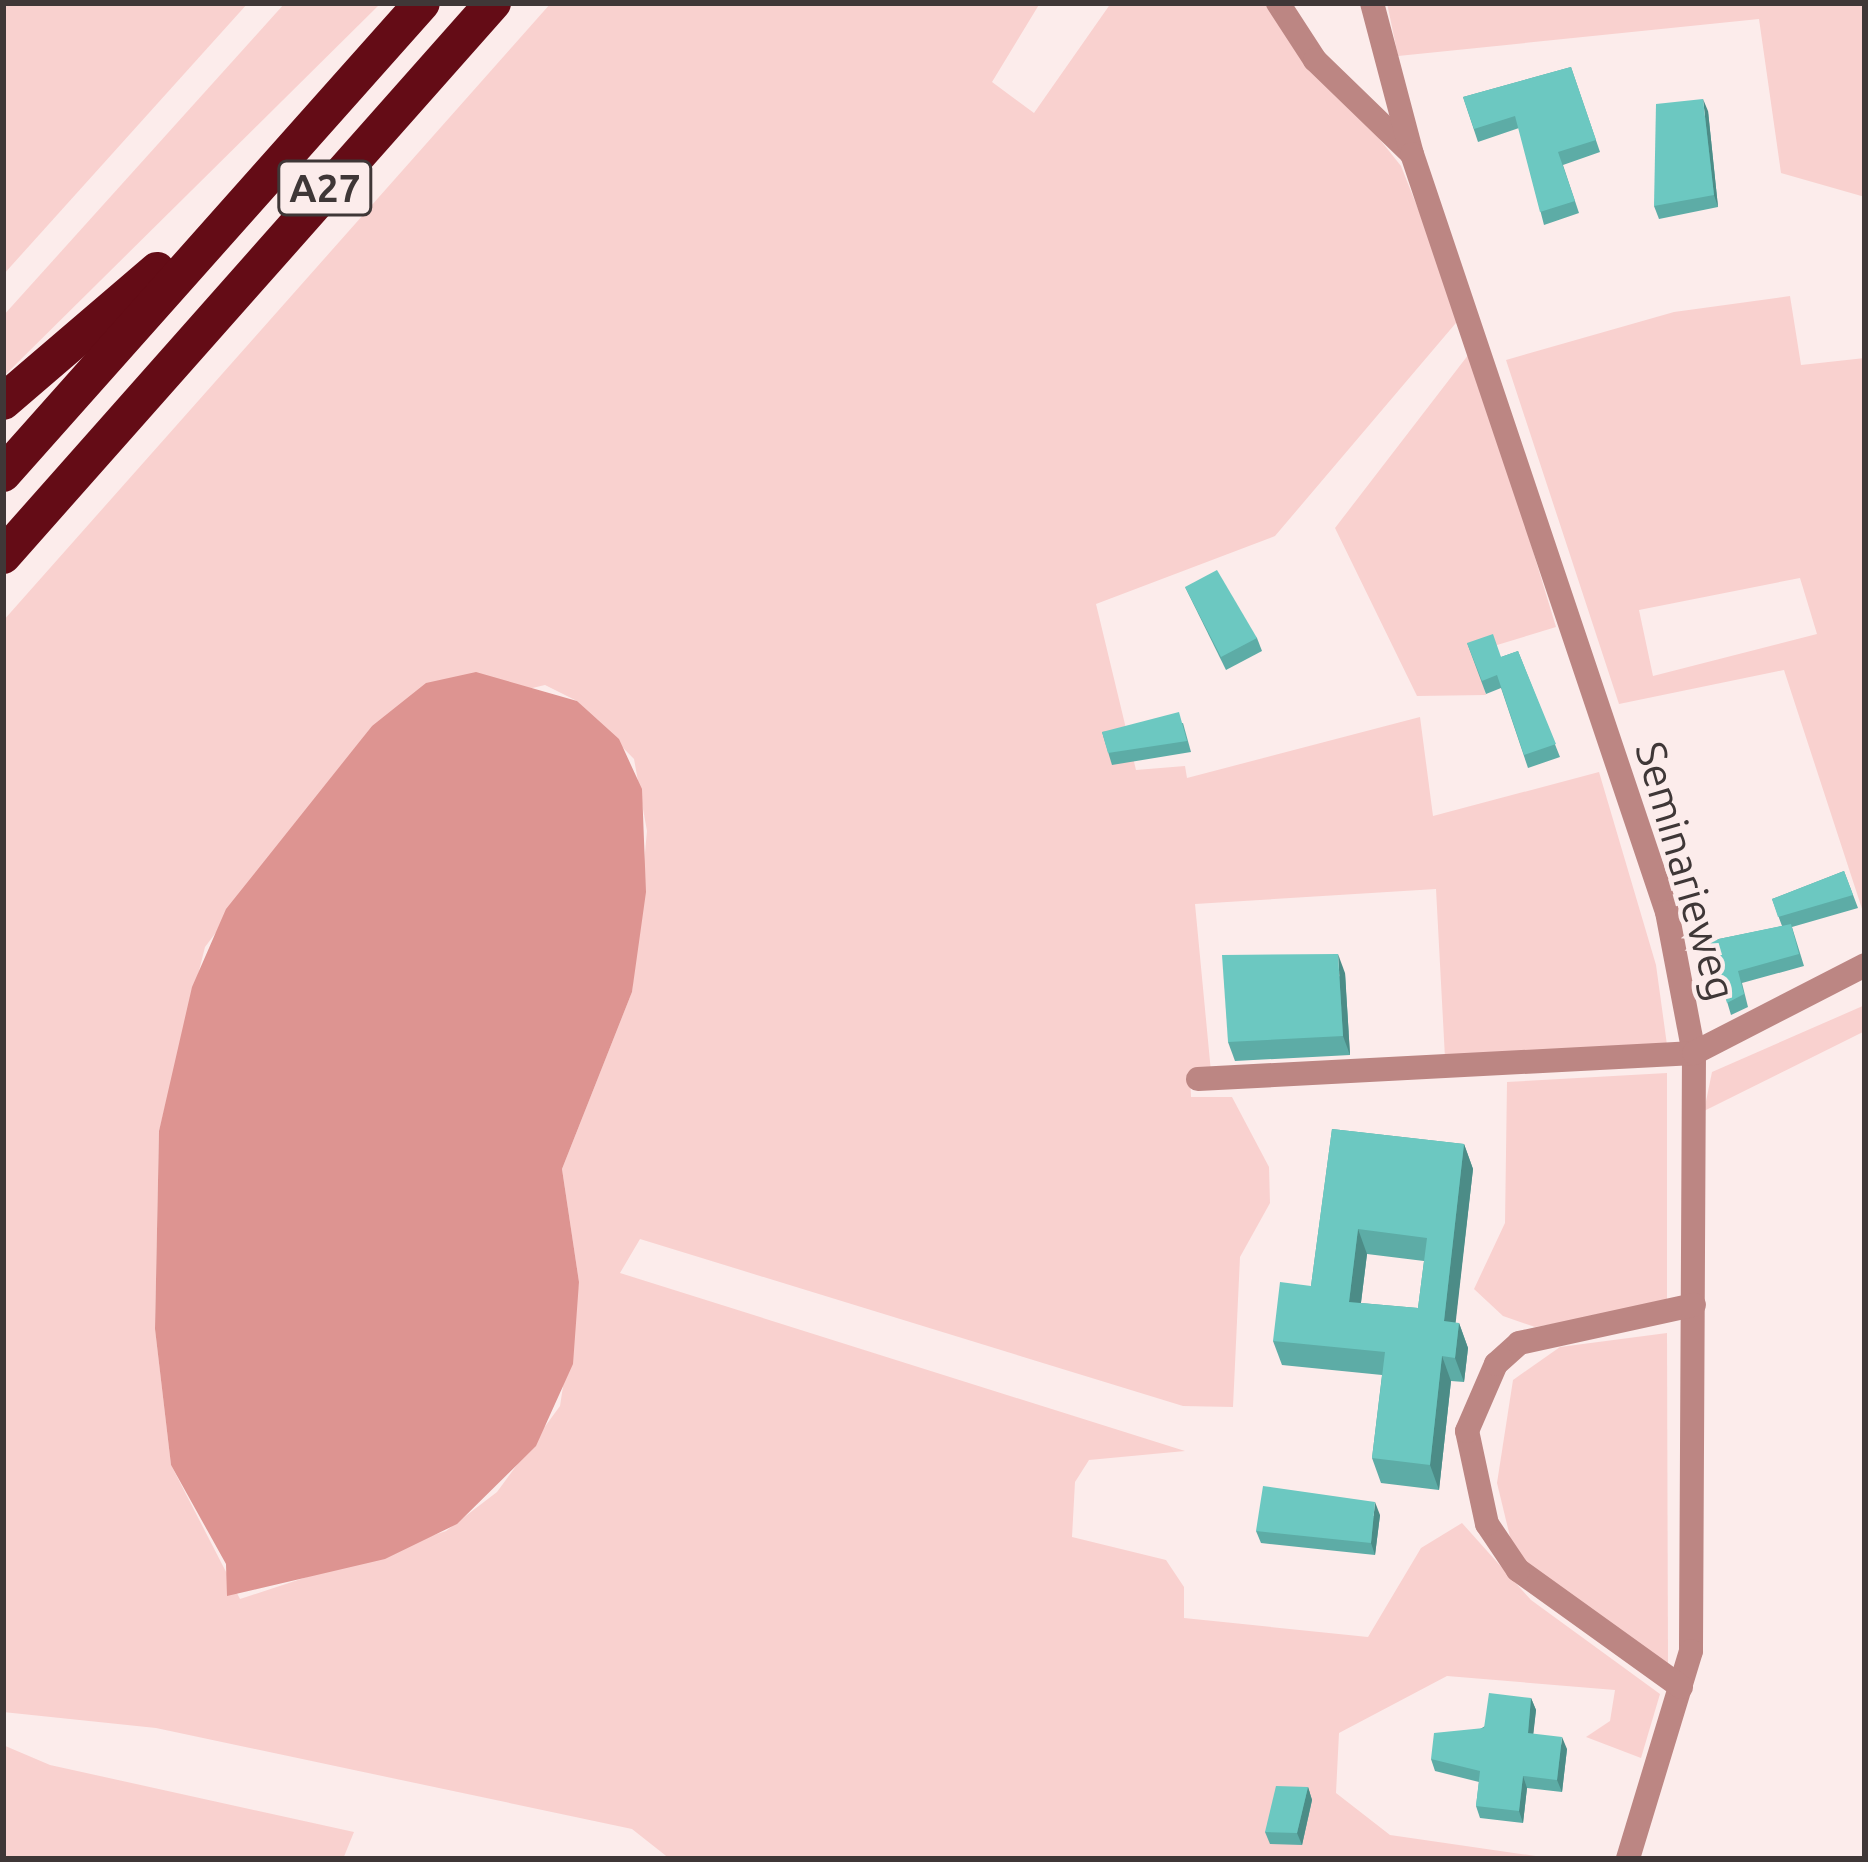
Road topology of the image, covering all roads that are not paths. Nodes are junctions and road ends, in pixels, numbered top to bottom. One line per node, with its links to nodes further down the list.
1 (422, 3): 6 (highway, A27)
2 (493, 3): 9 (highway, A27)
3 (1278, 3): 5 (street)
4 (1372, 3): 5 (street, Seminarieweg)
5 (1412, 154): 11 (street, Seminarieweg)
6 (217, 224): 7 (highway, A27); 8 (highway, A27)
7 (3, 402)
8 (3, 474)
9 (3, 556)
10 (1865, 965): 11 (street)
11 (1694, 1053): 12 (street); 13 (street, Seminarieweg)
12 (1198, 1079)
13 (1694, 1305): 14 (street, Seminarieweg); 14 (street)
14 (1681, 1687): 15 (street, Seminarieweg)
15 (1628, 1859)

